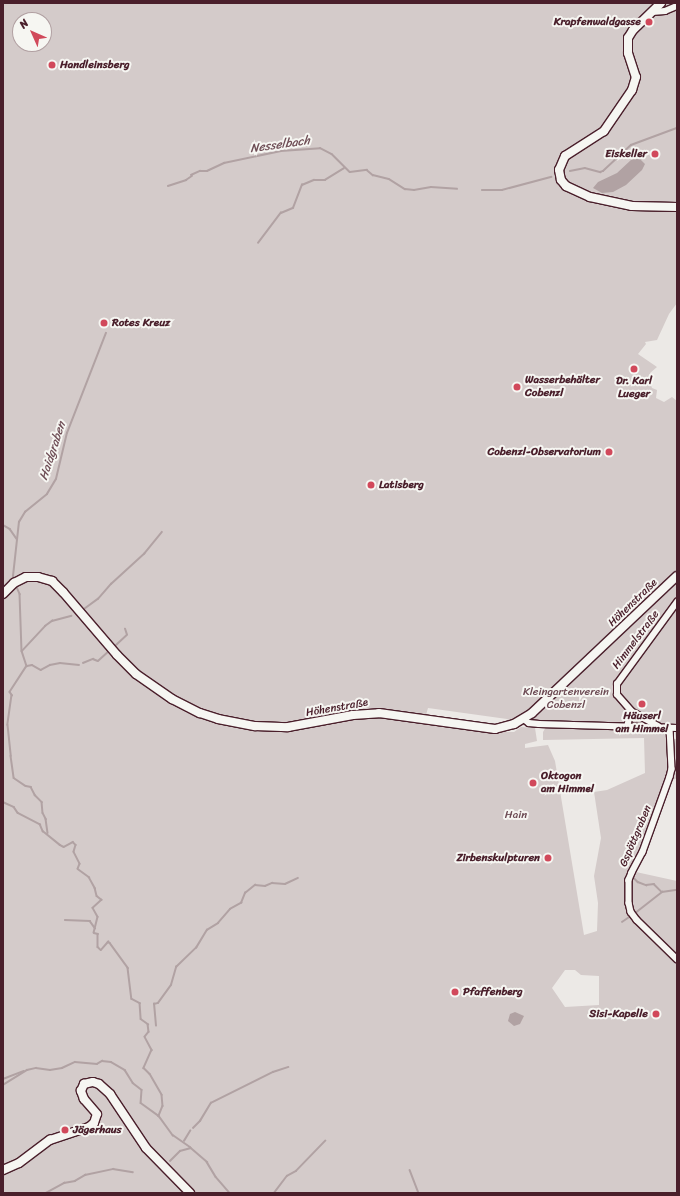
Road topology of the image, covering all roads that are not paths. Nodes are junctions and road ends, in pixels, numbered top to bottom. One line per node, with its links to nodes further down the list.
1 (661, 3): 3 (street)
2 (677, 6): 3 (street)
3 (652, 12): 4 (street)
4 (677, 207)
5 (677, 576): 9 (street, Höhenstraße)
6 (5, 592): 9 (street, Höhenstraße)
7 (677, 602): 8 (street, Himmelstraße)
8 (630, 711): 10 (street); 11 (street, Himmelstraße)
9 (524, 719): 10 (street, Himmelstraße)
10 (627, 727): 11 (street, Himmelstraße)
11 (661, 727): 12 (street, Himmelstraße)
12 (670, 728): 13 (street, Himmelstraße); 14 (street, Gspöttgraben)
13 (677, 728)
14 (677, 959)
15 (3, 1170): 16 (street)
16 (190, 1193)

